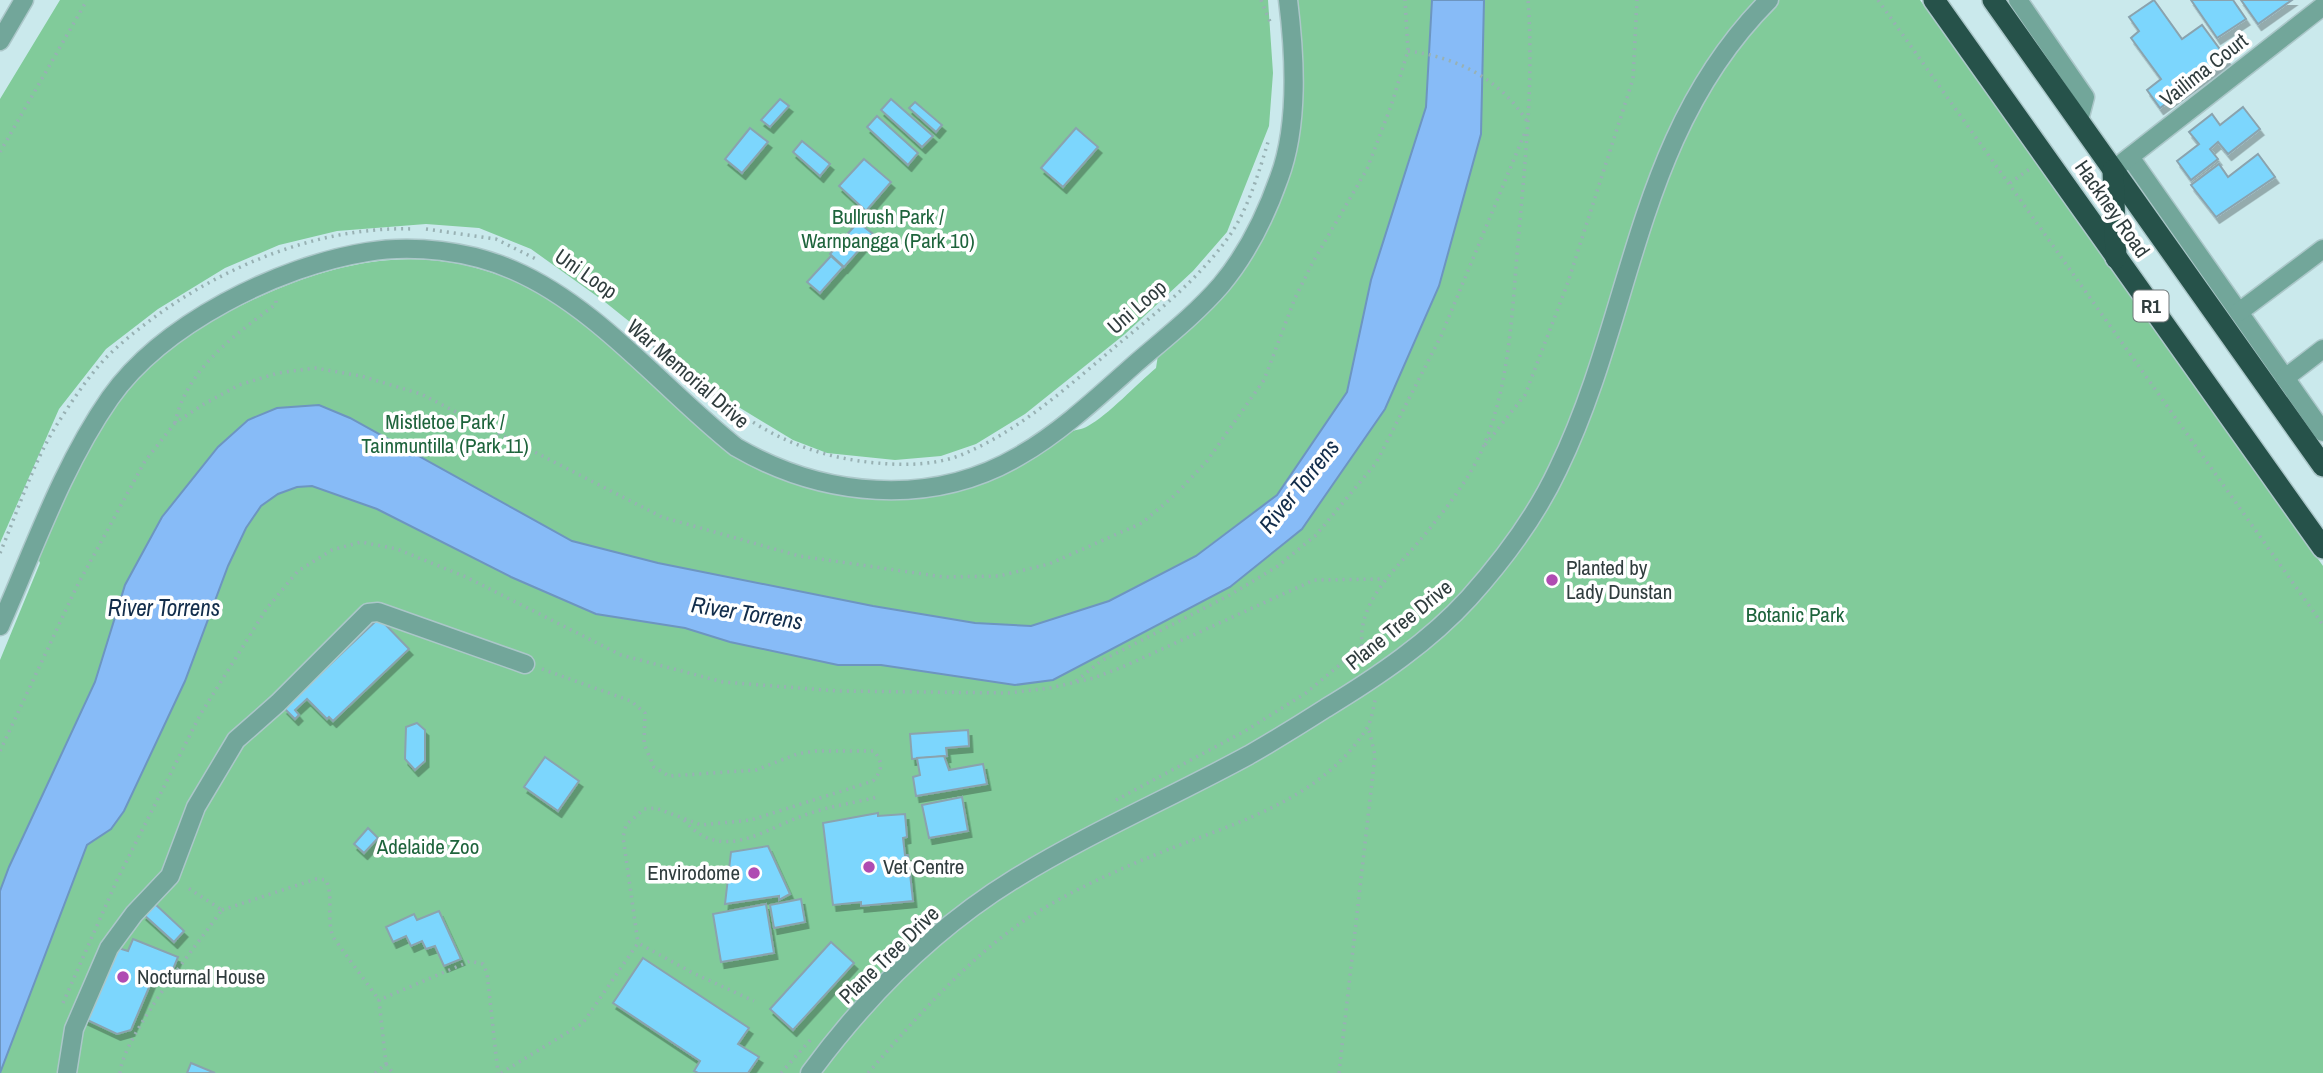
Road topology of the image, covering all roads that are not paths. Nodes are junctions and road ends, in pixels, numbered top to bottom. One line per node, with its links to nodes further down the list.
1 (24, 0): 8 (street)
2 (1287, 0): 19 (street, War Memorial Drive)
3 (1769, 0): 22 (street, Plane Tree Drive)
4 (1934, 0): 12 (highway, Hackney Road / R1)
5 (1993, 0): 9 (highway, Hackney Road / R1)
6 (2018, 0): 9 (street)
7 (2323, 6): 10 (street, Vailima Court)
8 (0, 41)
9 (2079, 120): 10 (highway, Hackney Road / R1)
10 (2122, 164): 12 (highway); 13 (street); 17 (highway, Hackney Road / R1)
11 (2323, 249): 13 (street)
12 (2116, 258): 18 (highway, Hackney Road / R1)
13 (2239, 312): 15 (street)
14 (2323, 349): 15 (street)
15 (2285, 378): 16 (street)
16 (2323, 432)
17 (2323, 466)
18 (2323, 547)
19 (0, 626)
20 (525, 664): 21 (street)
21 (67, 1073)
22 (810, 1073)

